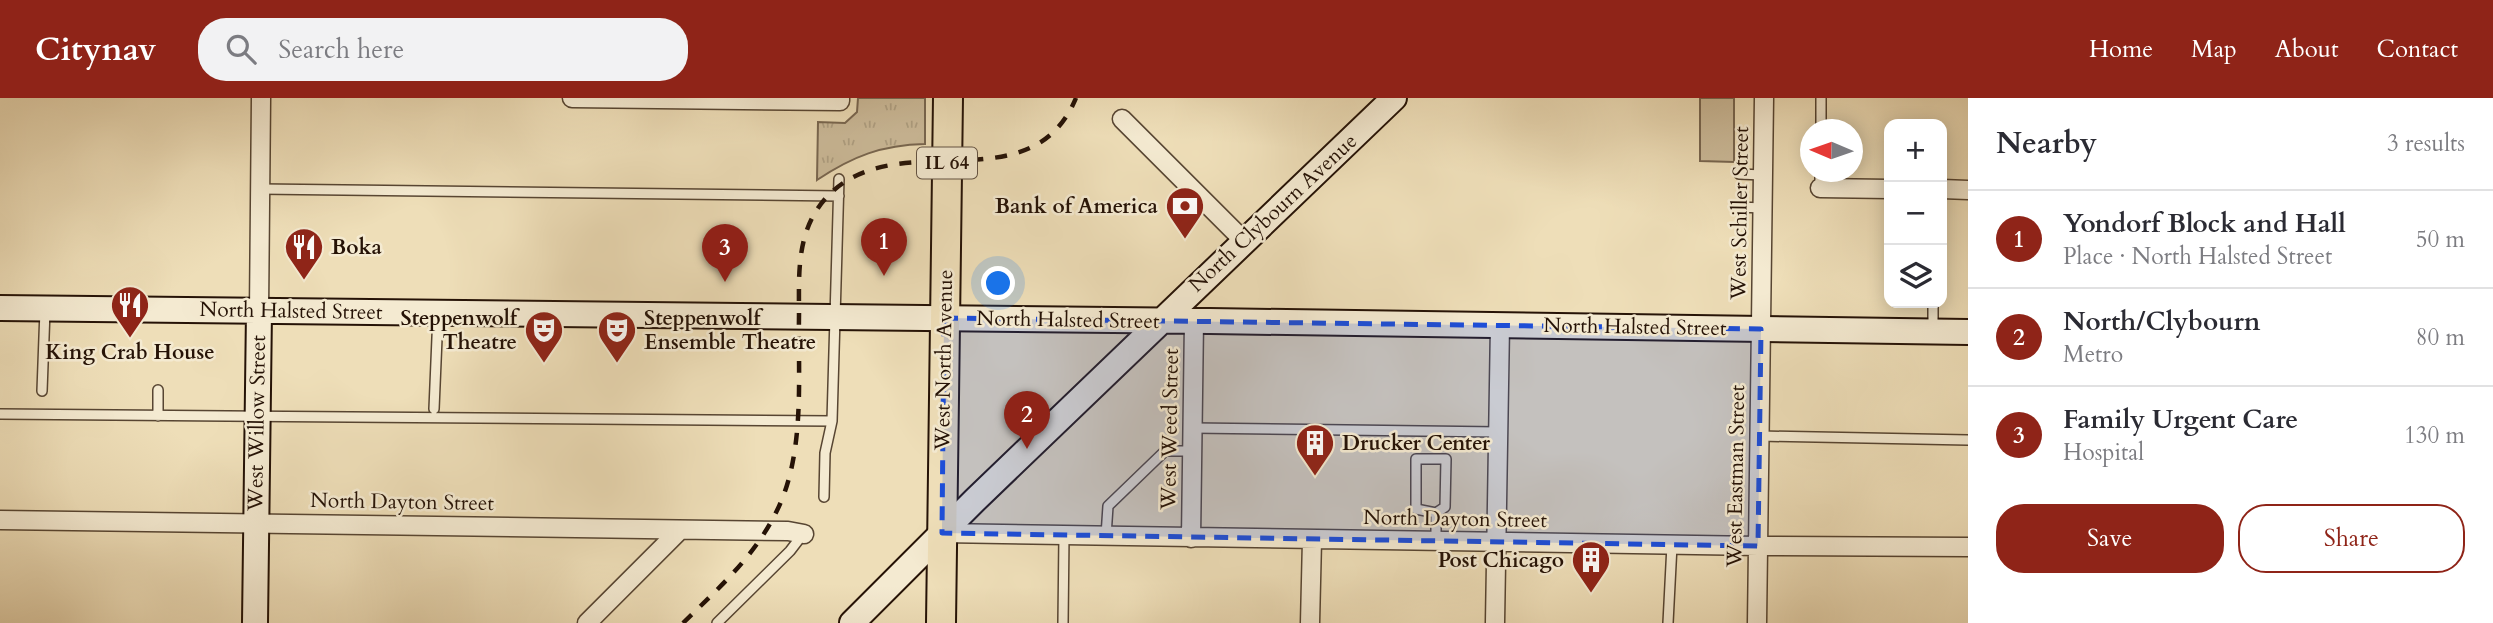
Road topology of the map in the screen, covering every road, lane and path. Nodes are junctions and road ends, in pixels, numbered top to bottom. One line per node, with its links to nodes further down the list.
1 (261, 98): 15 (street, West Willow Street)
2 (572, 98): 7 (street)
3 (948, 98): 28 (main road, West North Avenue / IL 64)
4 (1394, 98): 21 (main road, North Clybourn Avenue)
5 (1764, 98): 11 (street, West Schiller Street)
6 (1821, 98): 9 (lane)
7 (840, 99)
8 (1122, 119): 21 (street)
9 (1821, 119)
10 (1739, 174): 11 (lane)
11 (1763, 174): 20 (street, West Schiller Street)
12 (839, 178): 18 (lane)
13 (1835, 182): 14 (street)
14 (1884, 188)
15 (260, 189): 18 (lane); 25 (street, West Willow Street)
16 (1947, 189): 17 (street)
17 (1968, 190)
18 (839, 196): 27 (lane)
19 (1738, 206): 20 (lane)
20 (1763, 208): 32 (street, West Schiller Street)
21 (1245, 242): 29 (main road, North Clybourn Avenue)
22 (0, 308): 24 (main road, North Halsted Street)
23 (1933, 308): 33 (lane)
24 (45, 309): 25 (main road, North Halsted Street); 36 (lane)
25 (258, 311): 26 (main road, North Halsted Street); 40 (main road, West Willow Street)
26 (438, 313): 27 (main road, North Halsted Street); 37 (lane)
27 (835, 317): 28 (main road, North Halsted Street); 41 (lane)
28 (944, 318): 29 (main road, North Halsted Street); 52 (main road, West North Avenue / IL 64)
29 (1160, 321): 30 (main road, North Halsted Street); 52 (main road, North Clybourn Avenue)
30 (1194, 321): 31 (main road, North Halsted Street); 42 (street, West Weed Street)
31 (1500, 325): 32 (main road, North Halsted Street); 43 (street)
32 (1761, 329): 33 (main road, North Halsted Street); 44 (street, West Eastman Street)
33 (1933, 331): 34 (main road, North Halsted Street)
34 (1968, 332)
35 (158, 390): 39 (lane)
36 (42, 391)
37 (434, 409)
38 (0, 414): 39 (lane)
39 (158, 415): 40 (lane)
40 (257, 416): 41 (lane); 50 (main road, West Willow Street)
41 (832, 421): 47 (lane)
42 (1193, 428): 43 (lane); 46 (street, West Weed Street)
43 (1498, 432): 59 (street)
44 (1760, 436): 45 (lane); 61 (street, West Eastman Street)
45 (1968, 440)
46 (1192, 451): 55 (lane); 56 (street, West Weed Street)
47 (824, 497)
48 (1436, 513): 48 (lane); 58 (lane)
49 (0, 520): 50 (street, North Dayton Street)
50 (256, 523): 51 (street, North Dayton Street); 63 (main road, West Willow Street)
51 (680, 530): 53 (street, North Dayton Street); 64 (street)
52 (942, 533): 54 (street, North Dayton Street); 66 (main road, North Clybourn Avenue); 67 (main road, West North Avenue / IL 64)
53 (804, 534): 65 (lane)
54 (1064, 535): 55 (street, North Dayton Street); 68 (lane)
55 (1106, 536): 56 (street, North Dayton Street)
56 (1191, 538): 57 (street, North Dayton Street)
57 (1312, 540): 58 (street, North Dayton Street); 69 (street)
58 (1436, 541): 59 (street, North Dayton Street)
59 (1496, 542): 60 (street, North Dayton Street); 70 (street)
60 (1672, 545): 61 (street, North Dayton Street); 71 (lane)
61 (1758, 546): 62 (street, North Dayton Street); 72 (street, West Eastman Street)
62 (1968, 547)
63 (255, 623)
64 (587, 623)
65 (716, 623)
66 (852, 623)
67 (941, 623)
68 (1063, 623)
69 (1310, 623)
70 (1495, 623)
71 (1668, 623)
72 (1757, 623)

